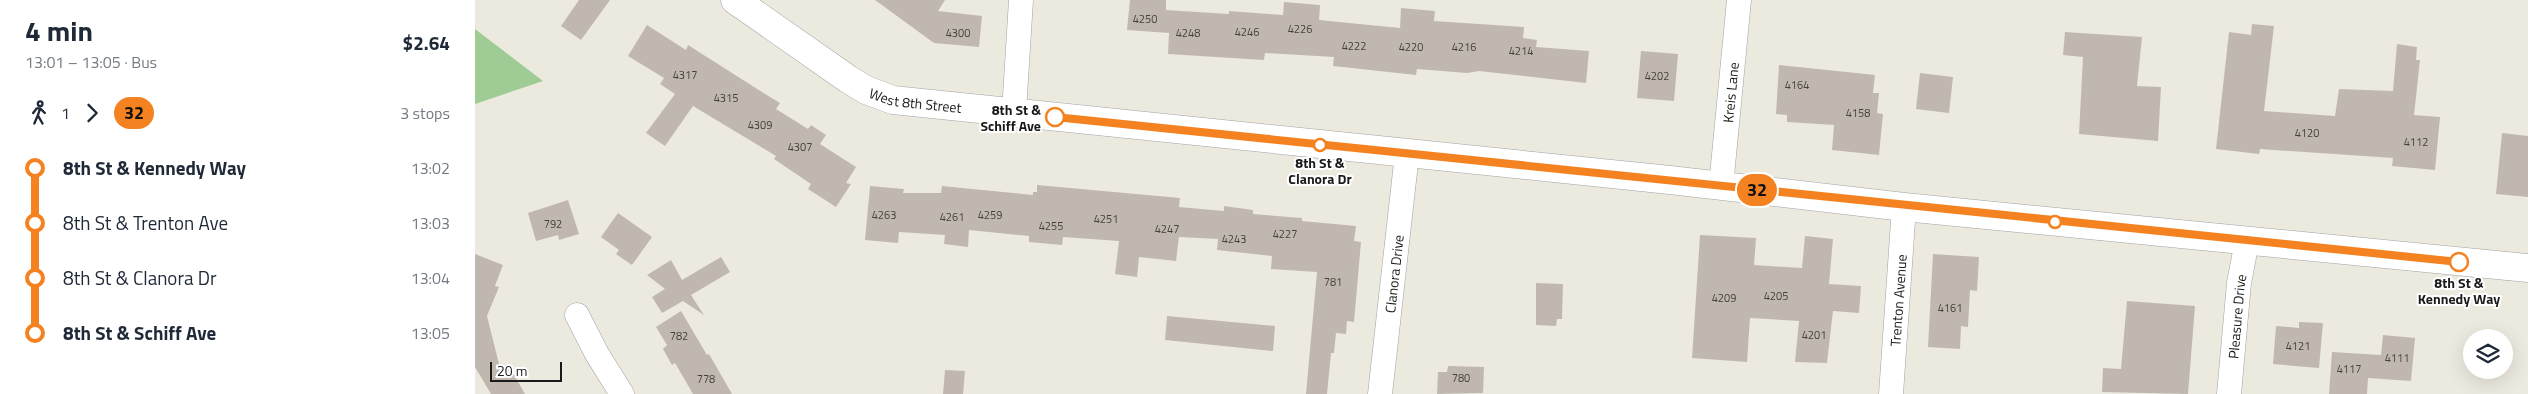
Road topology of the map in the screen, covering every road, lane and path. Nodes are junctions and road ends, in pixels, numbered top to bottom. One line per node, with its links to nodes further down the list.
1 (735, 0): 4 (street, West 8th Street)
2 (1021, 0): 4 (street)
3 (1739, 0): 6 (street, Kreis Lane)
4 (1014, 112): 5 (street, West 8th Street)
5 (1407, 154): 6 (street, West 8th Street); 12 (street, Clanora Drive)
6 (1721, 186): 7 (street, West 8th Street)
7 (1904, 207): 8 (street, West 8th Street); 13 (street, Trenton Avenue)
8 (2247, 241): 9 (street, West 8th Street); 14 (street, Pleasure Drive)
9 (2528, 268)
10 (577, 315): 11 (street)
11 (622, 394)
12 (1380, 394)
13 (1891, 394)
14 (2229, 394)

